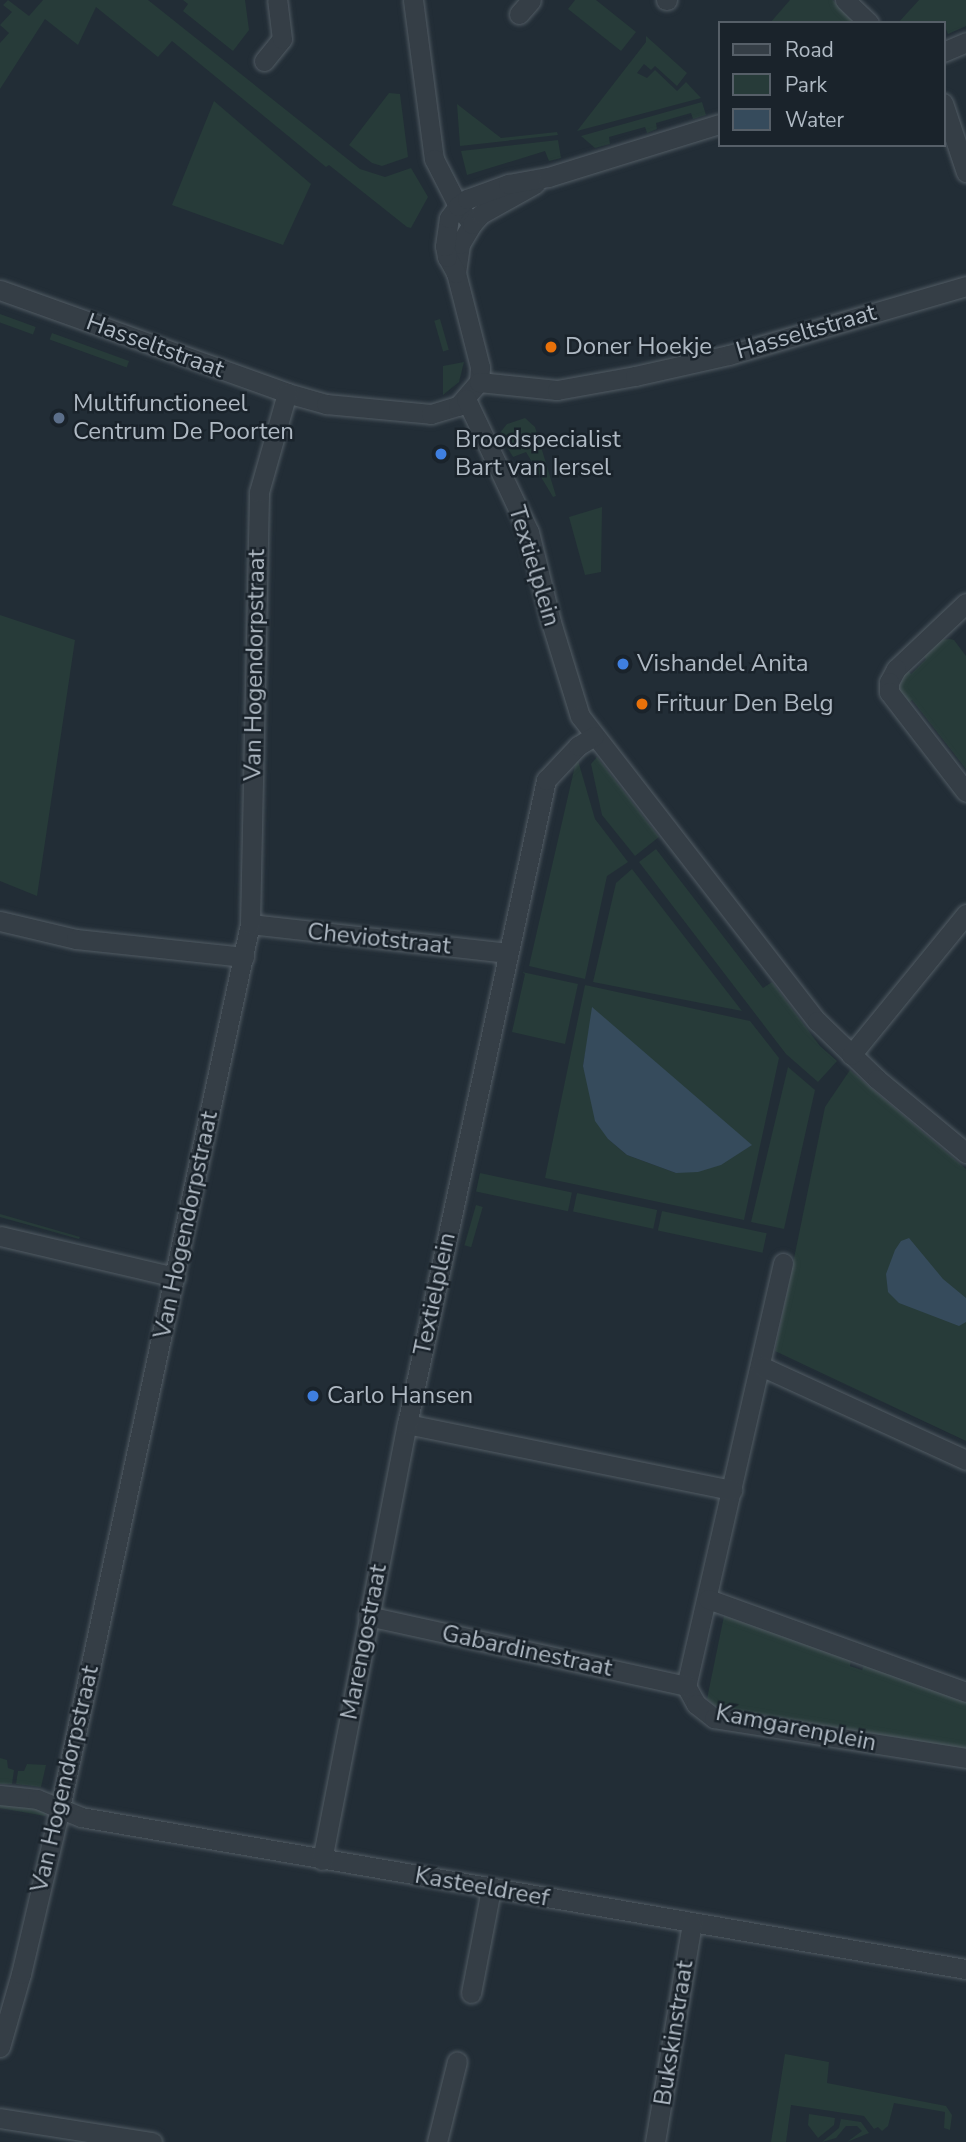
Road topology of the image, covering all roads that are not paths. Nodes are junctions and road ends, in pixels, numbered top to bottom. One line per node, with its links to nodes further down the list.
1 (278, 0): 7 (street)
2 (413, 0): 12 (street)
3 (845, 0): 4 (street)
4 (867, 21)
5 (966, 41): 6 (street)
6 (945, 51)
7 (264, 61)
8 (945, 109): 10 (street)
9 (718, 124): 11 (street)
10 (966, 172)
11 (548, 177): 12 (street); 13 (street)
12 (458, 206): 13 (street); 14 (street, Textielplein)
13 (471, 223): 14 (street)
14 (456, 273): 17 (street, Textielplein)
15 (966, 286): 17 (street, Hasseltstraat)
16 (0, 290): 18 (street, Hasseltstraat)
17 (472, 392): 18 (street, Hasseltstraat); 20 (street, Textielplein)
18 (288, 393): 24 (street, Van Hogendorpstraat)
19 (966, 603): 21 (street)
20 (594, 736): 25 (street, Textielplein); 27 (street, Textielplein)
21 (966, 792)
22 (966, 914): 27 (street)
23 (0, 921): 26 (street)
24 (250, 924): 25 (street, Cheviotstraat); 26 (street, Van Hogendorpstraat)
25 (507, 953): 33 (street, Textielplein)
26 (244, 957): 31 (street, Van Hogendorpstraat)
27 (850, 1055): 28 (street, Textielplein)
28 (966, 1153)
29 (0, 1236): 31 (street)
30 (783, 1263): 32 (street)
31 (175, 1277): 42 (street, Van Hogendorpstraat)
32 (761, 1366): 34 (street); 35 (street)
33 (407, 1424): 35 (street); 37 (street, Marengostraat)
34 (966, 1460)
35 (732, 1490): 36 (street, Kamgarenplein)
36 (708, 1599): 38 (street, Kamgarenplein); 39 (street)
37 (368, 1616): 38 (street, Gabardinestraat); 43 (street, Marengostraat)
38 (686, 1686): 40 (street, Kamgarenplein)
39 (966, 1692)
40 (966, 1758)
41 (0, 1795): 42 (street, Kasteeldreef)
42 (60, 1808): 43 (street, Kasteeldreef); 48 (street, Van Hogendorpstraat)
43 (322, 1860): 44 (street, Kasteeldreef)
44 (491, 1889): 45 (street, Kasteeldreef); 47 (street)
45 (692, 1924): 46 (street, Kasteeldreef); 53 (street, Bukskinstraat)
46 (966, 1969)
47 (471, 1993)
48 (0, 2047)
49 (457, 2061): 52 (street)
50 (0, 2118): 51 (street)
51 (152, 2142)
52 (437, 2142)
53 (655, 2142)

